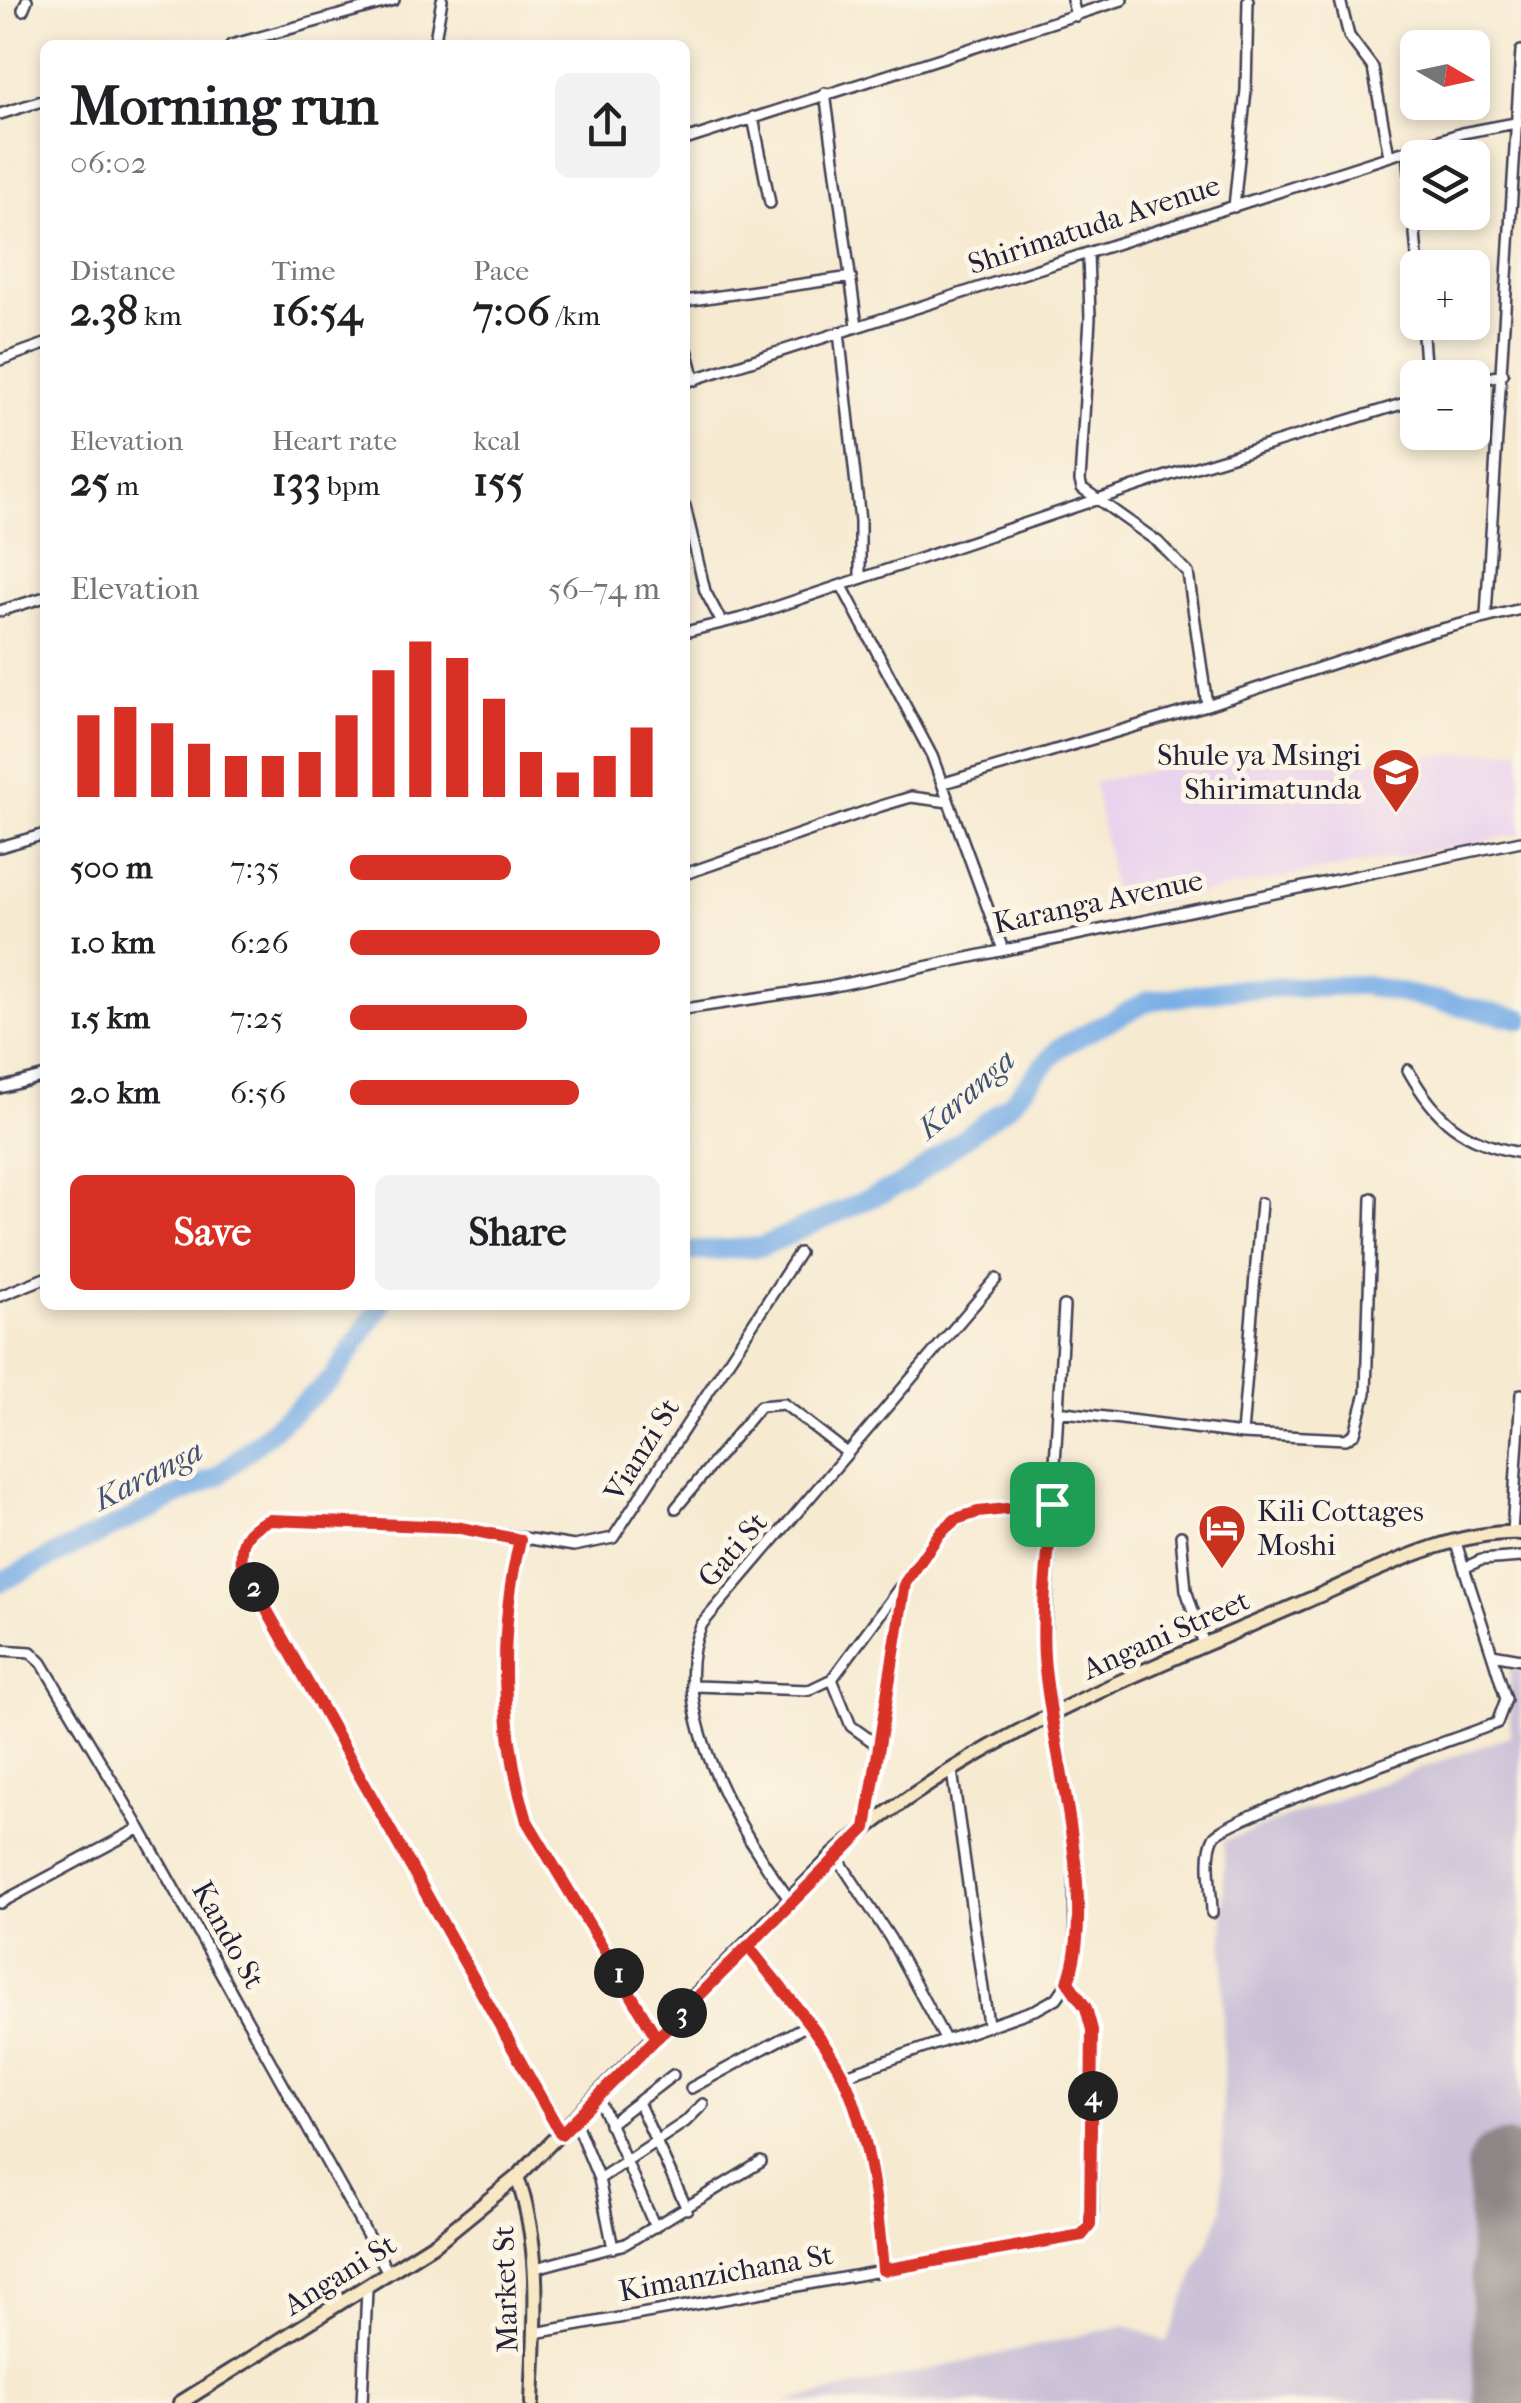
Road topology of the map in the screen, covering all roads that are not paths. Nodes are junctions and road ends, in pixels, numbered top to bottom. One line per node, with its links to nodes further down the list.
1 (394, 0): 8 (street)
2 (442, 0): 9 (street)
3 (1072, 0): 7 (street)
4 (1122, 0): 7 (street)
5 (1248, 0): 21 (street)
6 (1340, 0): 19 (street)
7 (1076, 16): 11 (street)
8 (248, 40)
9 (435, 40)
10 (1521, 50): 15 (street)
11 (826, 93): 14 (street); 23 (street)
12 (40, 102): 13 (street)
13 (0, 114)
14 (753, 116): 16 (street); 20 (street)
15 (1519, 122): 17 (street, Shirimatuda Avenue); 29 (street)
16 (690, 138)
17 (1448, 140)
18 (1400, 153): 19 (street, Shirimatuda Avenue)
19 (1390, 156): 21 (street, Shirimatuda Avenue)
20 (770, 203)
21 (1234, 207): 22 (street, Shirimatuda Avenue)
22 (1088, 252): 25 (street, Shirimatuda Avenue); 33 (street)
23 (851, 277): 24 (street); 25 (street)
24 (690, 301)
25 (857, 326): 26 (street, Shirimatuda Avenue)
26 (839, 332): 31 (street, Shirimatuda Avenue); 35 (street)
27 (40, 346): 28 (street)
28 (0, 360)
29 (1504, 374): 30 (street); 40 (street)
30 (1490, 378)
31 (690, 381)
32 (1400, 404): 33 (street)
33 (1101, 498): 35 (street); 43 (street)
34 (690, 527): 41 (street)
35 (860, 578): 36 (street)
36 (842, 586): 41 (street); 44 (street)
37 (40, 599): 39 (street)
38 (1521, 609): 40 (street)
39 (0, 611)
40 (1486, 615): 43 (street)
41 (722, 623): 42 (street)
42 (690, 631)
43 (1208, 704): 44 (street)
44 (944, 783): 45 (street)
45 (949, 802): 49 (street); 50 (street)
46 (40, 835): 48 (street)
47 (1521, 840): 50 (street, Karanga Avenue)
48 (0, 847)
49 (690, 872)
50 (1002, 947): 51 (street, Karanga Avenue)
51 (690, 1009)
52 (1408, 1070): 55 (street)
53 (40, 1077): 54 (street)
54 (0, 1088)
55 (1521, 1152)
56 (1372, 1198): 65 (street)
57 (1262, 1203): 65 (street)
58 (800, 1253): 71 (street, Vianzi St)
59 (996, 1279): 66 (street, Gati St)
60 (40, 1280): 61 (street)
61 (0, 1296)
62 (1064, 1306): 64 (street)
63 (1521, 1394): 69 (street)
64 (1057, 1411): 65 (street); 67 (street)
65 (1242, 1434)
66 (846, 1452): 68 (street); 81 (street, Gati St)
67 (1052, 1504): 75 (street); 82 (street)
68 (676, 1508)
69 (1516, 1532): 72 (street, Angani Street)
70 (1181, 1536): 76 (street)
71 (520, 1540): 95 (street); 105 (street, Vianzi St)
72 (1456, 1543): 74 (street); 76 (street, Angani Street)
73 (1521, 1557): 74 (street)
74 (1464, 1568): 78 (street)
75 (905, 1583): 80 (street); 83 (street)
76 (1204, 1644): 82 (street, Angani Street)
77 (0, 1650): 85 (street, Kando St)
78 (1492, 1654): 79 (street); 90 (street)
79 (1521, 1659)
80 (832, 1679): 81 (street); 83 (street)
81 (694, 1686): 88 (street, Gati St)
82 (1050, 1714): 84 (street, Angani Street); 92 (street)
83 (876, 1744): 86 (street)
84 (952, 1771): 86 (street, Angani Street); 93 (street)
85 (140, 1828): 89 (street); 116 (street, Kando St)
86 (866, 1828): 87 (street, Angani Street)
87 (835, 1854): 88 (street, Angani Street); 96 (street)
88 (790, 1900): 91 (street, Angani Street)
89 (0, 1903)
90 (1212, 1913)
91 (748, 1946): 94 (street); 95 (street, Angani Street)
92 (1068, 1982): 93 (street); 115 (street, Kimanzichana St)
93 (988, 2024): 96 (street)
94 (807, 2025): 98 (street); 99 (street)
95 (657, 2038): 100 (street, Angani Street)
96 (945, 2039): 98 (street)
97 (673, 2074): 101 (street)
98 (842, 2076): 115 (street)
99 (691, 2088)
100 (598, 2097): 103 (street, Angani Street); 104 (street)
101 (638, 2102): 104 (street); 106 (street)
102 (702, 2104): 106 (street)
103 (574, 2121): 105 (street, Angani Street); 110 (street)
104 (610, 2124): 108 (street)
105 (561, 2134): 109 (street, Angani Street)
106 (658, 2140): 108 (street); 111 (street)
107 (761, 2162): 111 (street)
108 (627, 2164): 110 (street); 112 (street)
109 (517, 2176): 114 (street, Market St); 116 (street, Angani St)
110 (599, 2179): 113 (street)
111 (687, 2209): 112 (street)
112 (655, 2227): 113 (street)
113 (614, 2248): 114 (street)
114 (536, 2268): 118 (street, Market St)
115 (883, 2270): 118 (street, Kimanzichana St)
116 (388, 2274): 117 (street, Angani St)
117 (367, 2289): 119 (street, Angani St); 120 (street)
118 (535, 2334): 121 (street, Market St)
119 (180, 2403)
120 (362, 2403)
121 (532, 2403)

